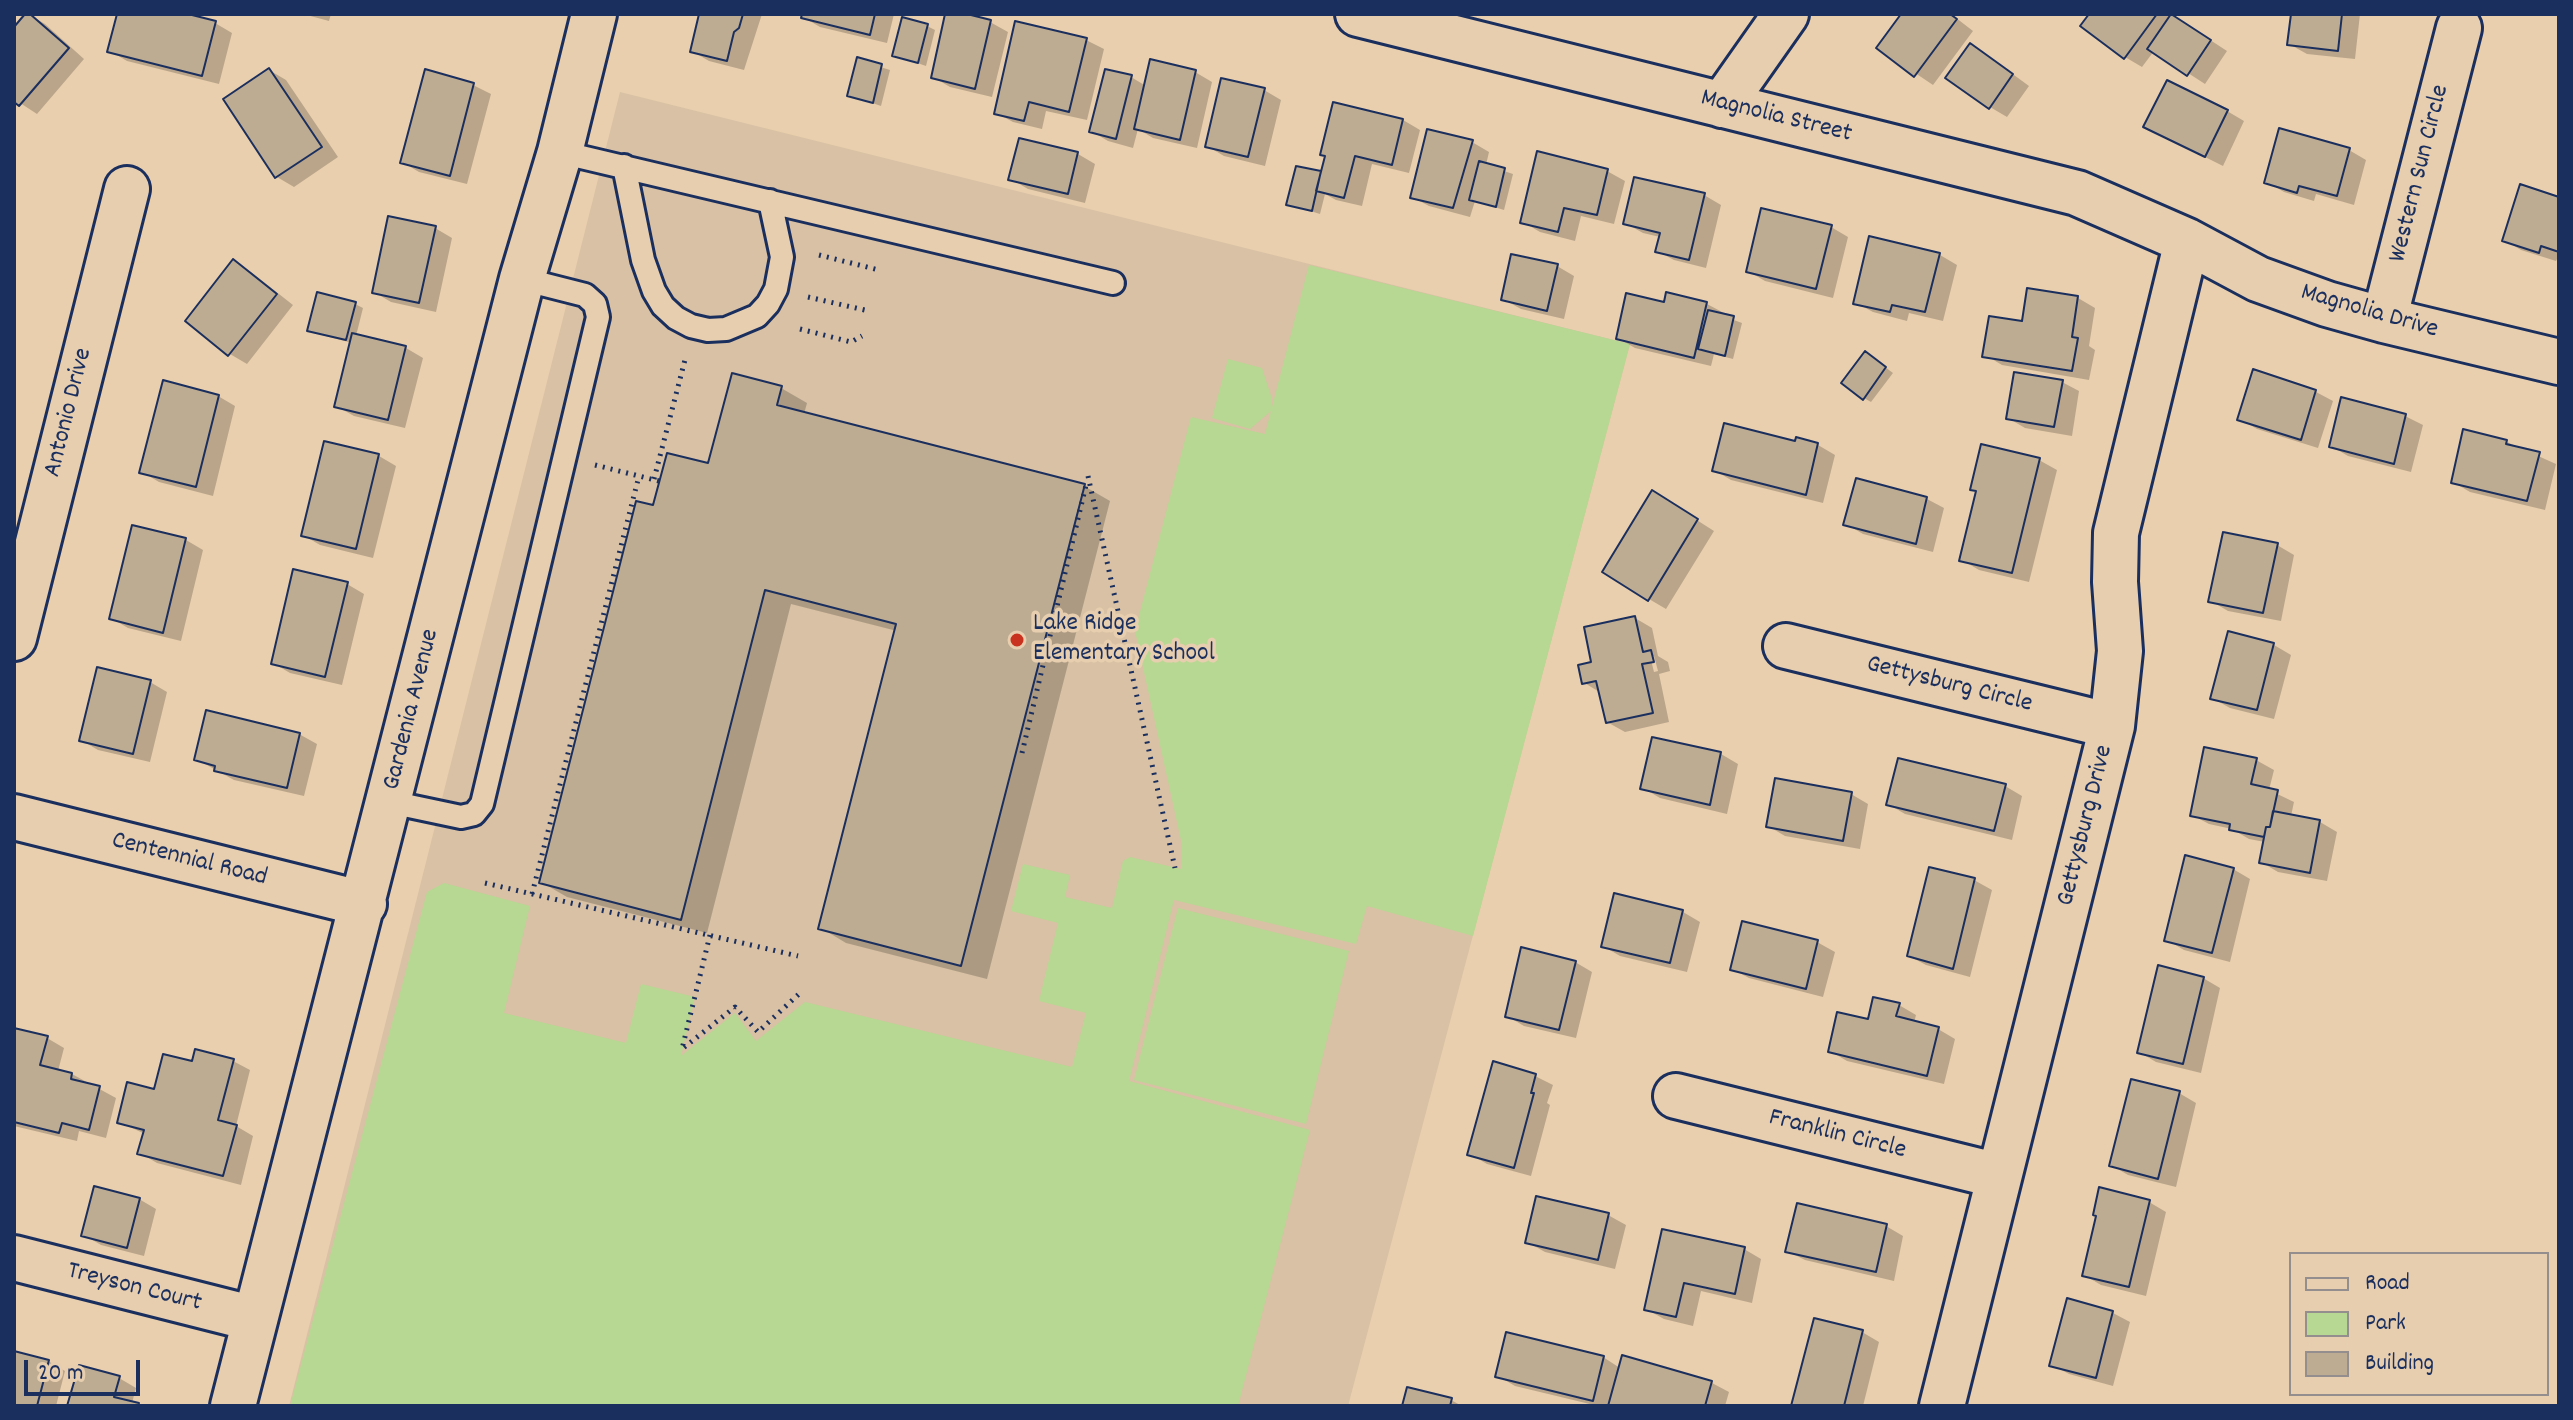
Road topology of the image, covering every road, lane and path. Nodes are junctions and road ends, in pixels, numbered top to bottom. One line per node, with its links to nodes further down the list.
1 (594, 14): 6 (street, Gardenia Avenue)
2 (1358, 14): 5 (street, Magnolia Street)
3 (1786, 14): 5 (street)
4 (2459, 28): 17 (street, Western Sun Circle)
5 (1722, 105): 10 (street, Magnolia Street)
6 (560, 152): 7 (lane); 13 (street, Gardenia Avenue)
7 (624, 166): 9 (lane); 9 (lane)
8 (127, 189): 24 (street, Antonio Drive)
9 (770, 201): 14 (lane)
10 (2187, 241): 17 (street, Magnolia Drive); 26 (street, Gettysburg Drive)
11 (819, 255): 12 (path)
12 (879, 270)
13 (522, 279): 28 (street, Gardenia Avenue); 28 (lane)
14 (1113, 283)
15 (808, 297): 16 (path)
16 (869, 311)
17 (2384, 320): 21 (street, Magnolia Drive)
18 (800, 329): 19 (path)
19 (862, 336)
20 (687, 356): 23 (path)
21 (2559, 362)
22 (590, 464): 23 (path)
23 (639, 476): 32 (path)
24 (14, 638)
25 (1786, 646): 26 (street, Gettysburg Circle)
26 (2112, 726): 38 (street, Gettysburg Drive)
27 (1022, 753): 30 (path)
28 (390, 802): 33 (street, Gardenia Avenue)
29 (14, 817): 33 (street, Centennial Road)
30 (1175, 868)
31 (485, 883): 32 (path)
32 (532, 894): 34 (path)
33 (364, 904): 40 (street, Gardenia Avenue)
34 (710, 935): 35 (path); 36 (path)
35 (798, 956)
36 (800, 993)
37 (1676, 1096): 38 (street, Franklin Circle)
38 (1999, 1176): 42 (street, Gettysburg Drive)
39 (14, 1258): 40 (street, Treyson Court)
40 (255, 1319): 41 (street, Gardenia Avenue)
41 (233, 1406)
42 (1942, 1406)

